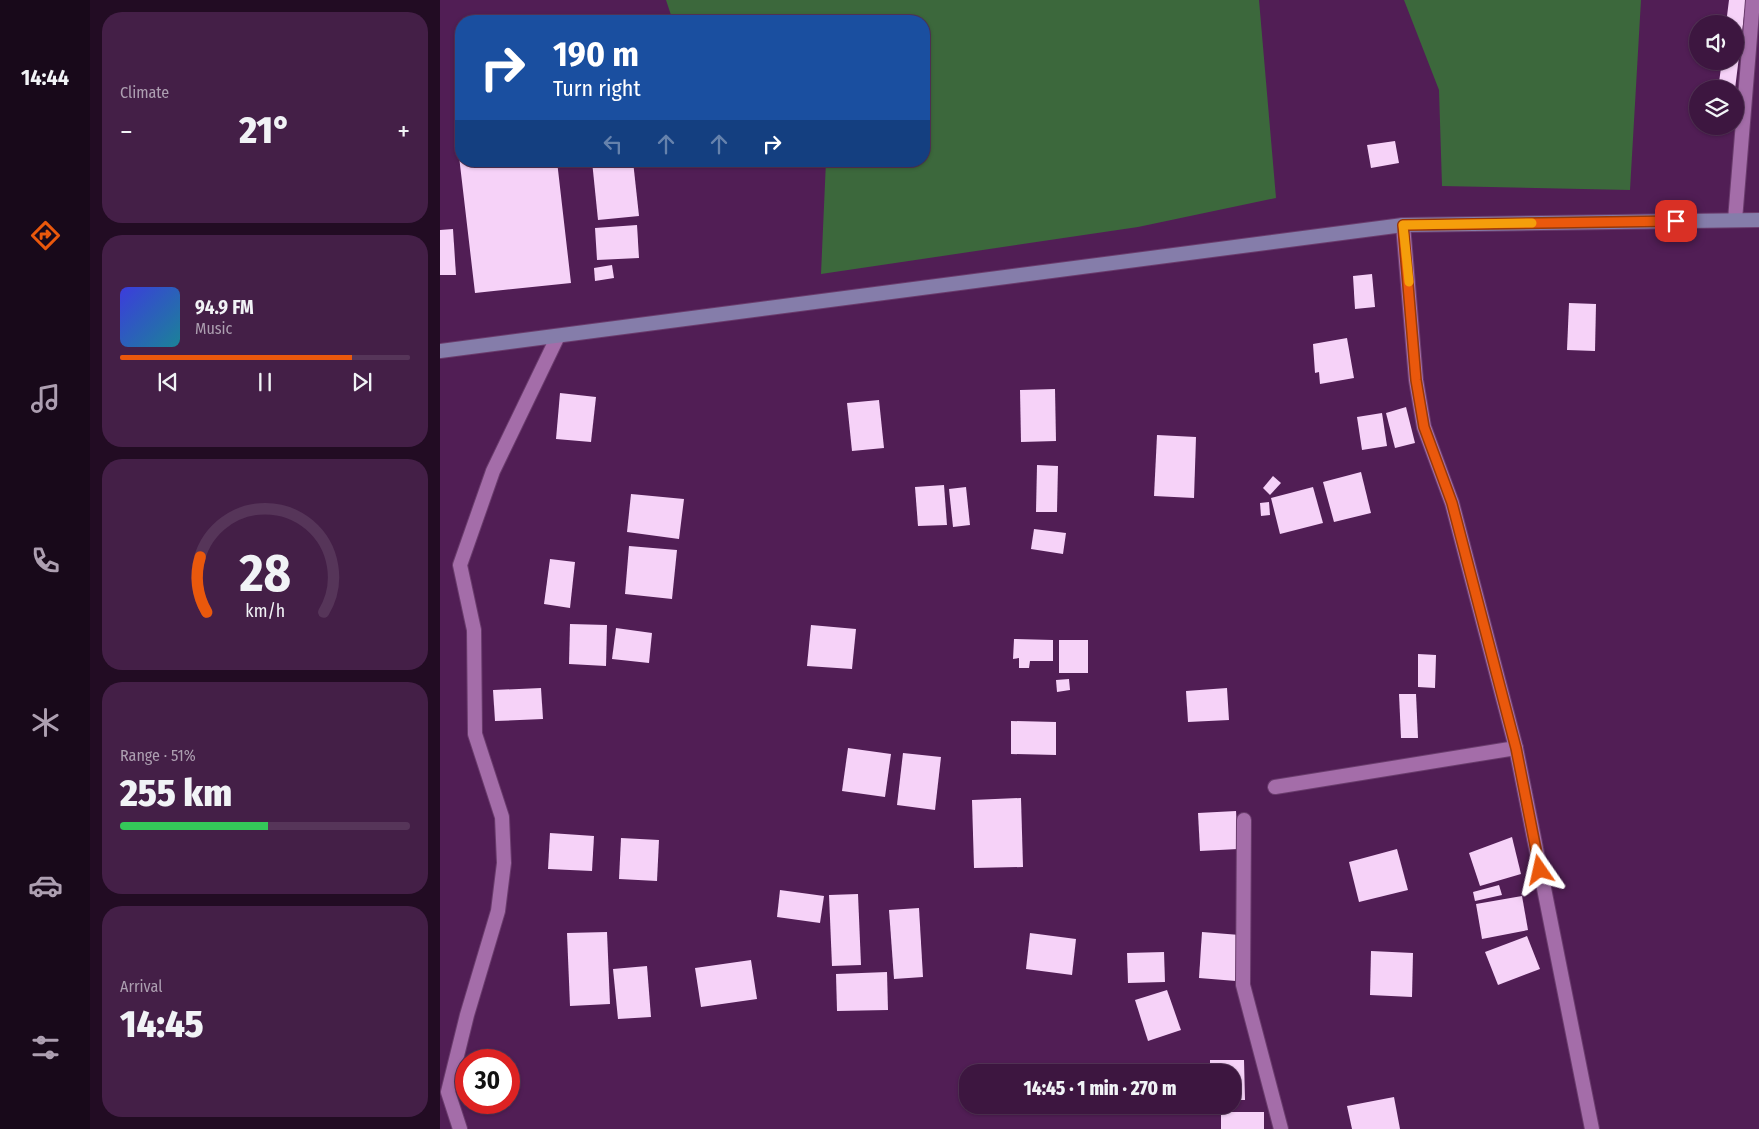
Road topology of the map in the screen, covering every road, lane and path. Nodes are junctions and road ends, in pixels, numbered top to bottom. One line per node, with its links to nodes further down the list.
1 (1753, 0): 2 (street)
2 (1735, 220): 3 (main road); 4 (main road)
3 (1759, 220)
4 (1403, 225): 5 (main road); 7 (street)
5 (558, 336): 6 (main road); 10 (street)
6 (440, 351)
7 (1516, 748): 8 (street); 12 (street)
8 (1275, 787)
9 (1244, 820): 11 (street)
10 (460, 1129)
11 (1281, 1129)
12 (1592, 1129)

